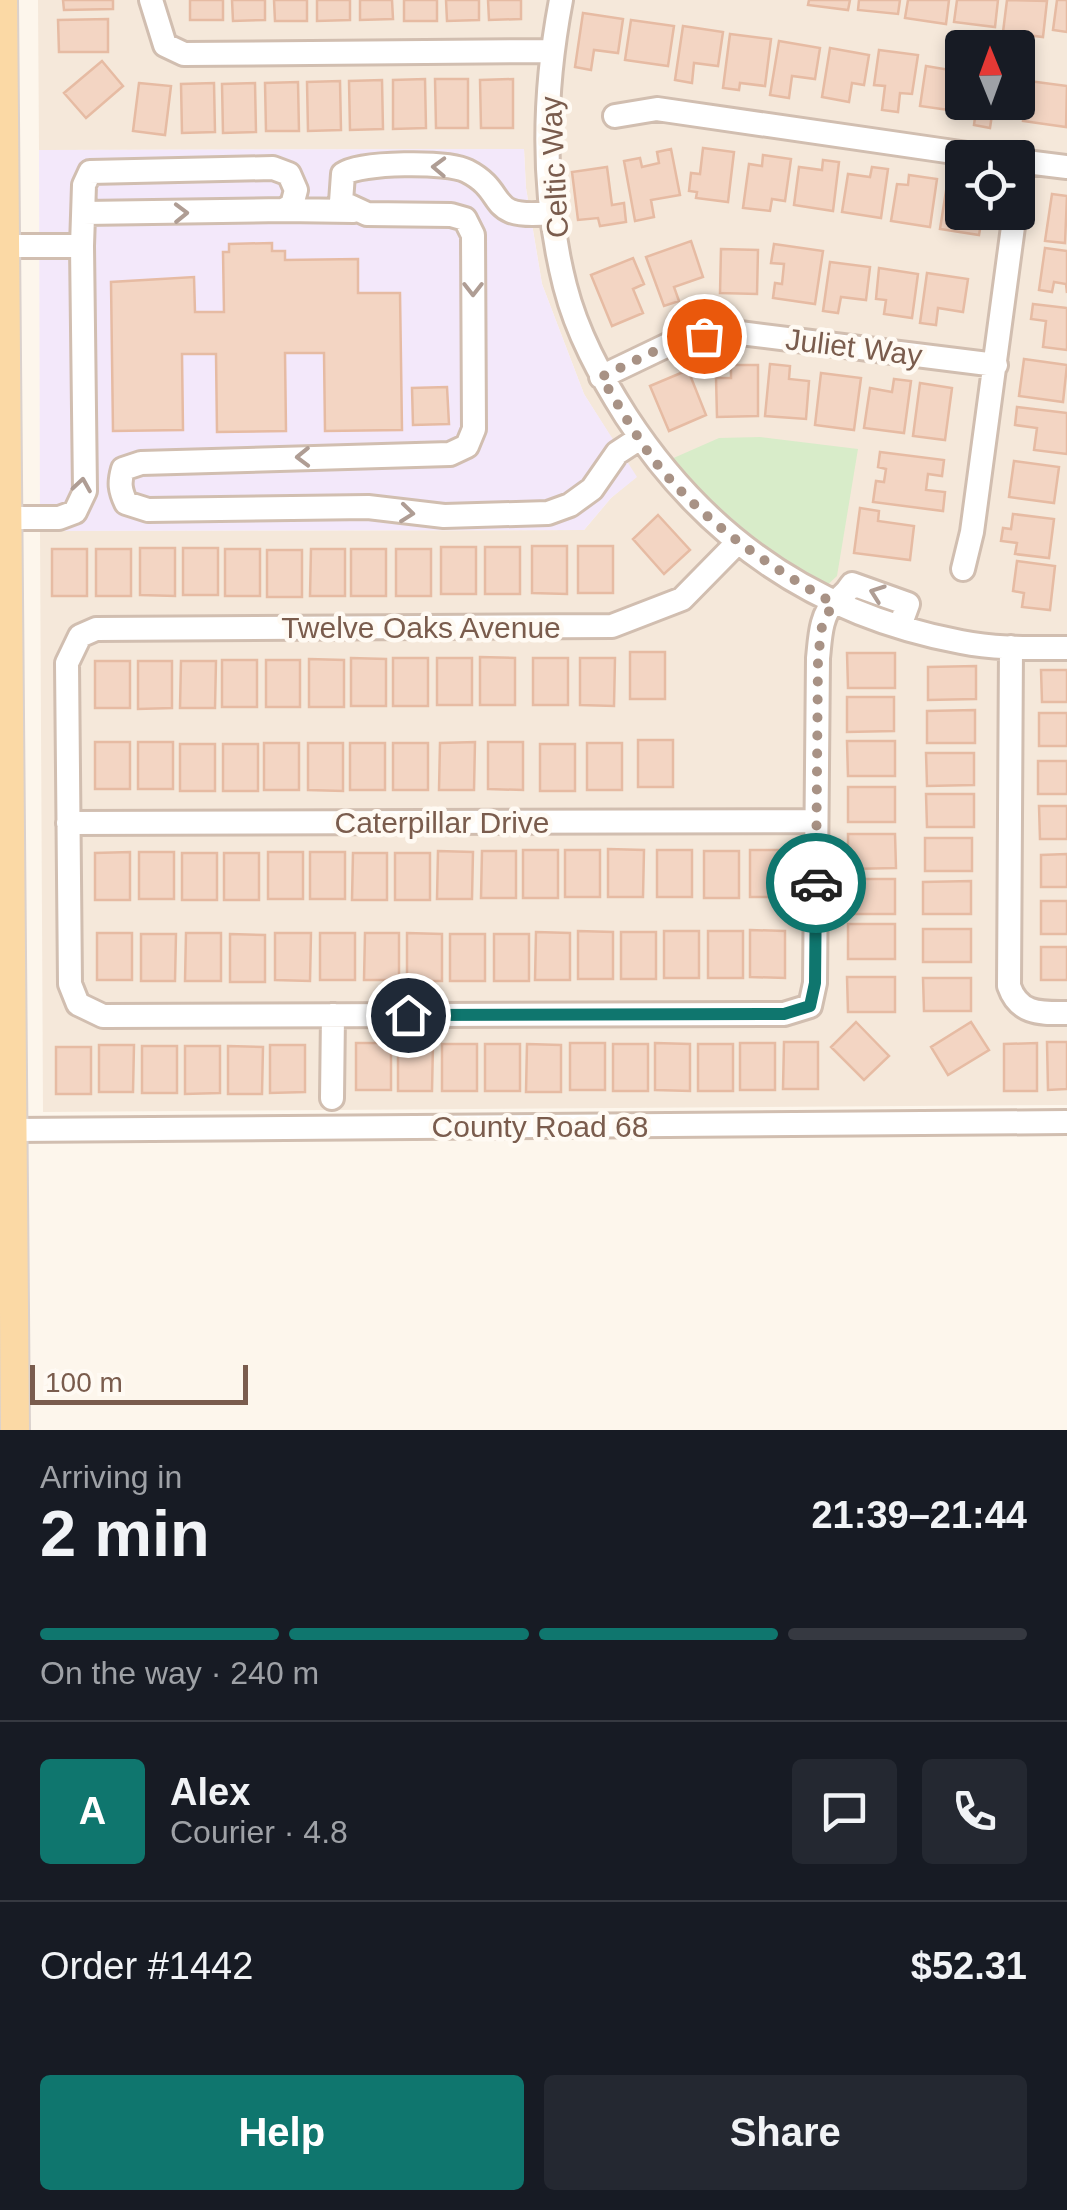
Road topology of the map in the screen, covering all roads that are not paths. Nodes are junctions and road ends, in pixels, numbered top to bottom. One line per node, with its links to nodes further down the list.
1 (3, 0): 14 (main road)
2 (151, 0): 4 (street)
3 (561, 0): 4 (street, Celtic Way)
4 (552, 51): 11 (street, Celtic Way)
5 (615, 116): 6 (street)
6 (945, 151)
7 (1035, 163): 8 (street)
8 (1067, 167)
9 (283, 210): 10 (street); 12 (street, one-way to 9); 12 (street)
10 (354, 211): 11 (street, one-way to 10); 18 (street, one-way to 18)
11 (552, 213): 17 (street, Celtic Way)
12 (84, 214): 15 (street)
13 (1013, 230): 16 (street)
14 (2, 246): 15 (street); 19 (main road)
15 (82, 246): 19 (street, one-way to 15)
16 (996, 365): 17 (street, Juliet Way); 21 (street)
17 (601, 377): 18 (street, Celtic Way)
18 (640, 438): 20 (street, Celtic Way)
19 (3, 518): 29 (main road)
20 (736, 543): 22 (street, Celtic Way); 26 (street, Twelve Oaks Avenue)
21 (963, 570)
22 (833, 603): 23 (street, Celtic Way); 25 (street)
23 (1011, 647): 24 (street, Celtic Way); 27 (street)
24 (1067, 648)
25 (816, 820): 26 (street, Caterpillar Drive); 28 (street)
26 (68, 822): 28 (street)
27 (1067, 1013)
28 (332, 1015): 30 (street)
29 (6, 1020): 32 (main road)
30 (332, 1098)
31 (1067, 1122): 32 (street, County Road 68)
32 (13, 1130): 33 (main road)
33 (7, 1339): 34 (main road)
34 (15, 1430)

